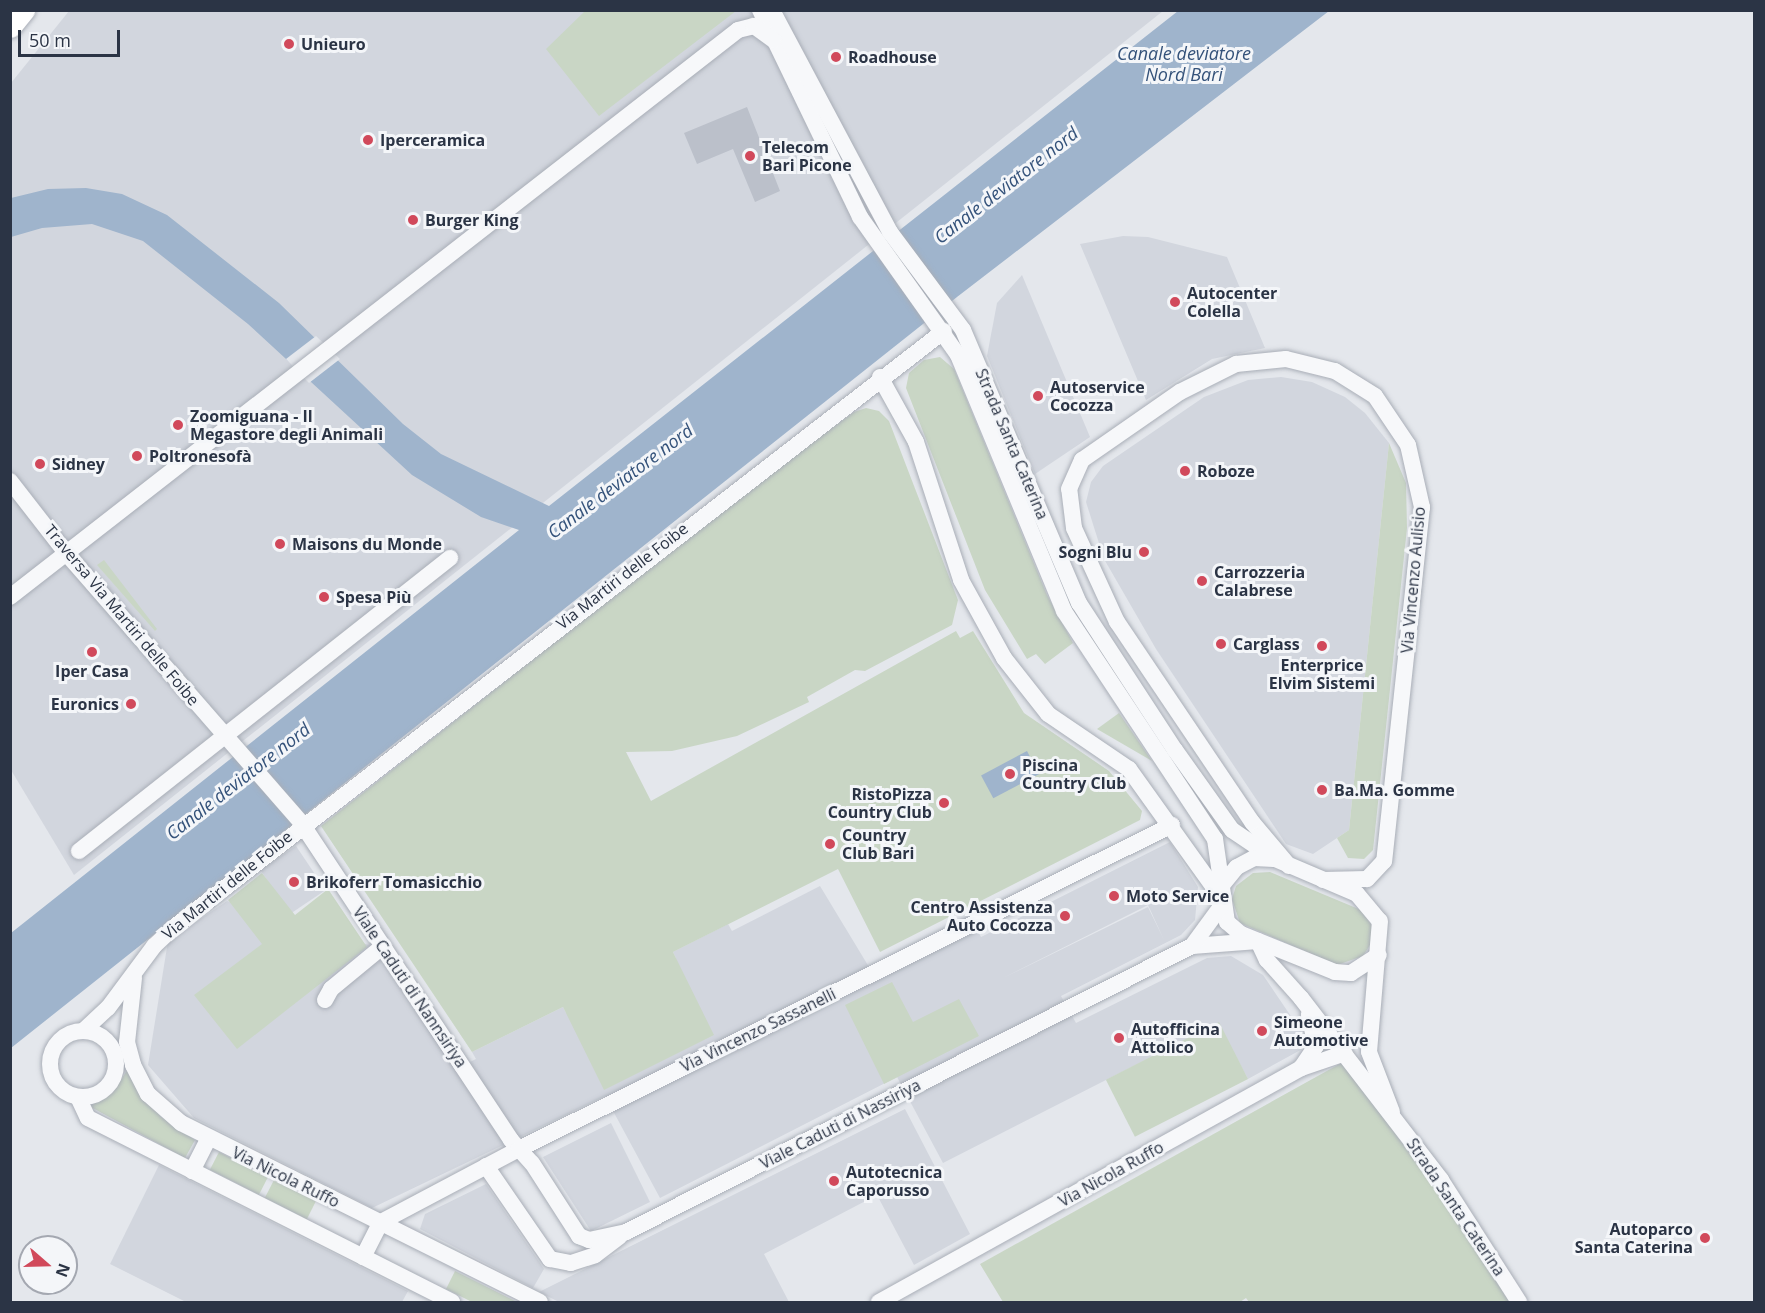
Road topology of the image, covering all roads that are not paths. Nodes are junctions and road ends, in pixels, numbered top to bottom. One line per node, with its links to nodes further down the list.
1 (22, 10): 5 (highway)
2 (760, 10): 6 (street, Strada Santa Caterina)
3 (772, 10): 7 (street, Strada Santa Caterina)
4 (784, 10): 7 (street)
5 (10, 26)
6 (778, 45): 8 (street, Strada Santa Caterina); 12 (street)
7 (810, 76): 8 (street, Strada Santa Caterina)
8 (883, 237): 9 (street, Strada Santa Caterina); 19 (street, Strada Santa Caterina)
9 (941, 327): 10 (street, Via Martiri delle Foibe); 21 (street, Strada Santa Caterina)
10 (880, 377): 16 (street, Via Martiri delle Foibe); 17 (street, Strada Santa Caterina)
11 (10, 481): 12 (street, Traversa Via Martiri delle Foibe)
12 (66, 553): 14 (street); 15 (street, Traversa Via Martiri delle Foibe)
13 (450, 558): 15 (street)
14 (10, 597)
15 (231, 742): 16 (street, Via Martiri delle Foibe); 18 (street)
16 (302, 824): 24 (street, Viale Caduti di Nannsiriya); 26 (street, Via Martiri delle Foibe)
17 (1172, 825): 21 (street, Strada Santa Caterina); 38 (street, Via Vincenzo Sassanelli)
18 (79, 851)
19 (1282, 862): 20 (street, Strada Santa Caterina); 20 (street, Via Vincenzo Aulisio); 21 (street, Strada Santa Caterina)
20 (1323, 880): 25 (street, Strada Santa Caterina)
21 (1222, 896): 22 (street, Strada Santa Caterina); 23 (street)
22 (1258, 941): 23 (street); 25 (street, Strada Santa Caterina); 27 (street, Strada Santa Caterina)
23 (1192, 946): 42 (street, Viale Caduti di Nassiriya)
24 (382, 947): 28 (street); 38 (street, Viale Caduti di Nannsiriya)
25 (1379, 955): 36 (street, Strada Santa Caterina)
26 (134, 978): 29 (street); 30 (street, Via Nicola Ruffo)
27 (1301, 998): 31 (street, Strada Santa Caterina); 34 (street)
28 (325, 1000)
29 (82, 1031): 32 (street); 35 (street)
30 (127, 1042): 32 (street); 33 (street, Via Nicola Ruffo)
31 (1345, 1053): 34 (street, Via Nicola Ruffo); 36 (street, Strada Santa Caterina)
32 (116, 1056): 33 (street); 35 (street)
33 (133, 1065): 37 (street, Via Nicola Ruffo)
34 (1301, 1068): 46 (street, Via Nicola Ruffo)
35 (78, 1097): 40 (street)
36 (1392, 1112): 47 (street, Strada Santa Caterina)
37 (208, 1139): 40 (street); 41 (street, Via Nicola Ruffo)
38 (519, 1149): 39 (street, Via Vincenzo Sassanelli); 42 (street, Viale Caduti di Nassiriya)
39 (486, 1166): 41 (street, Via Vincenzo Sassanelli); 42 (street)
40 (192, 1171): 43 (street)
41 (381, 1222): 43 (street); 45 (street, Via Nicola Ruffo)
42 (626, 1232)
43 (363, 1257): 44 (street)
44 (452, 1302)
45 (540, 1302)
46 (879, 1302)
47 (1520, 1302)

